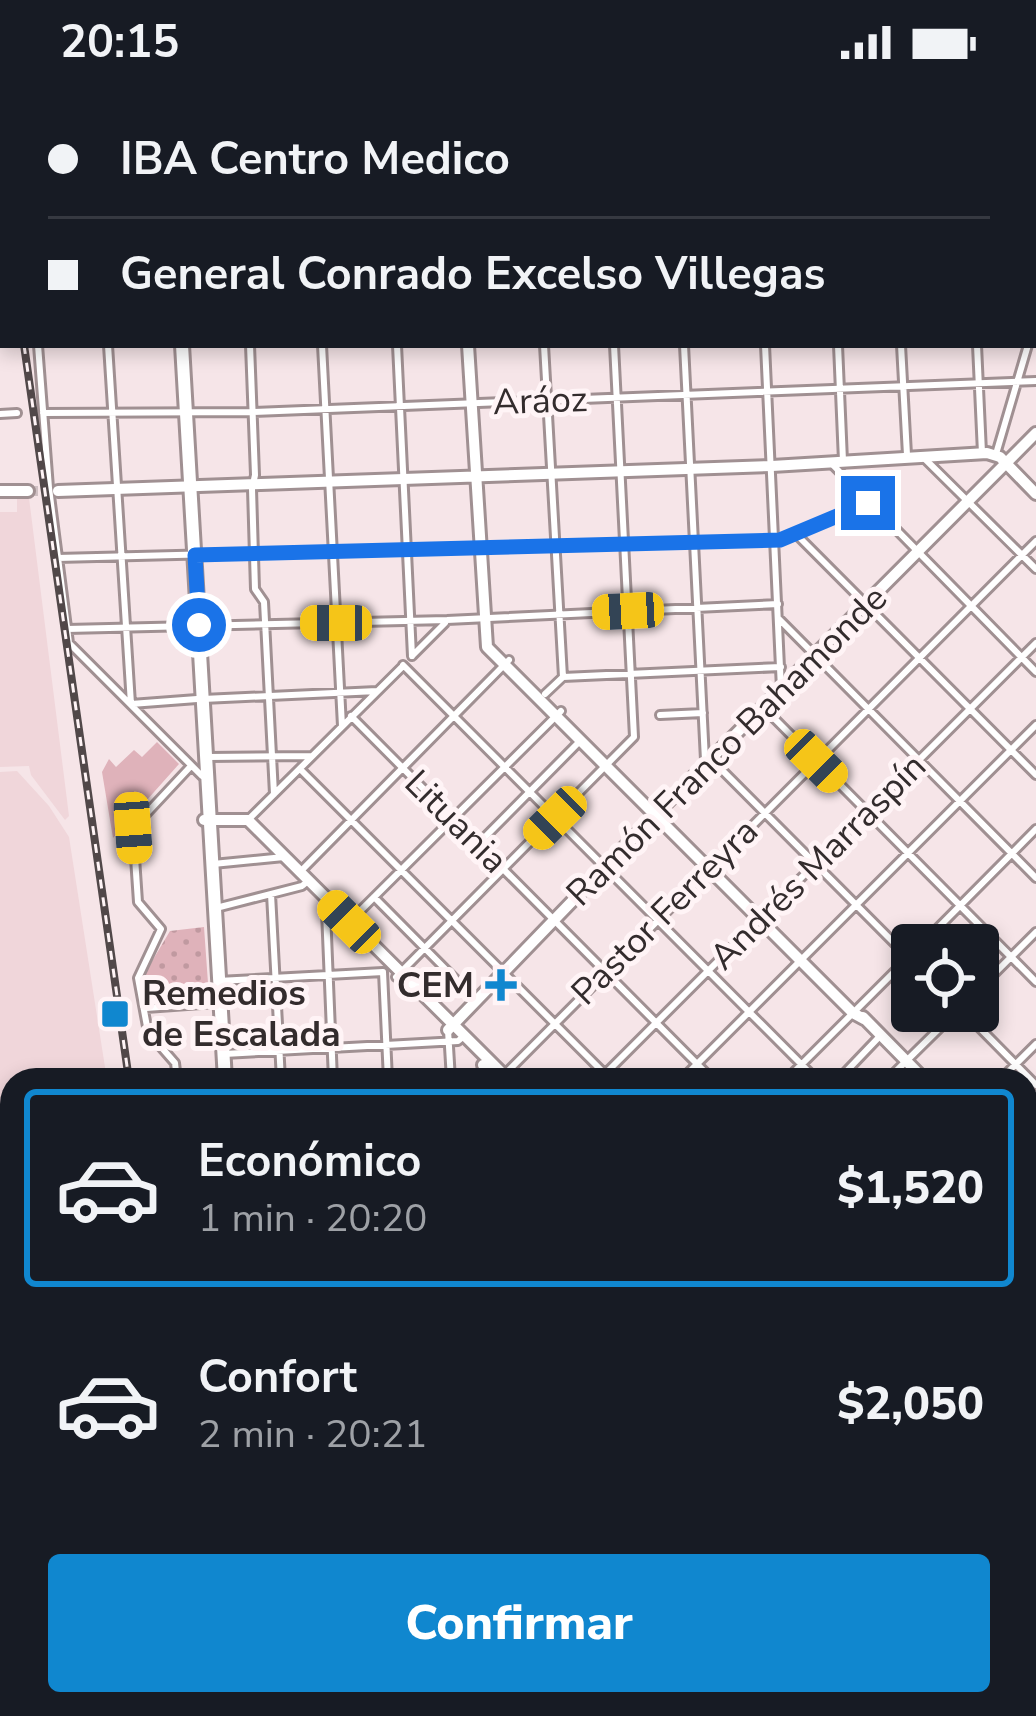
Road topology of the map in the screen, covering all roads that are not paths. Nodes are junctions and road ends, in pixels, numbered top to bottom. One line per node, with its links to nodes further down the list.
1 (38, 348): 31 (street)
2 (108, 348): 28 (street)
3 (179, 348): 32 (main road)
4 (250, 348): 29 (street)
5 (322, 348): 27 (street)
6 (397, 348): 26 (street)
7 (469, 348): 25 (street)
8 (544, 348): 24 (street)
9 (614, 348): 23 (street)
10 (684, 348): 22 (street)
11 (765, 348): 21 (street)
12 (838, 348): 20 (street)
13 (901, 348): 19 (street)
14 (977, 348): 18 (street)
15 (1027, 348): 17 (street)
16 (1036, 381): 17 (street, Aráoz)
17 (1017, 382): 18 (street, Aráoz); 35 (street)
18 (979, 383): 19 (street, Aráoz); 35 (street)
19 (903, 386): 20 (street, Aráoz); 37 (street)
20 (840, 388): 21 (street, Aráoz); 38 (street)
21 (768, 392): 22 (street, Aráoz); 40 (street)
22 (687, 394): 23 (street, Aráoz); 41 (street)
23 (616, 397): 24 (street, Aráoz); 42 (street)
24 (547, 401): 25 (street, Aráoz); 43 (street)
25 (472, 403): 26 (street, Aráoz); 44 (street)
26 (400, 406): 27 (street, Aráoz); 45 (street)
27 (325, 409): 29 (street, Aráoz); 46 (street)
28 (112, 412): 31 (street, Aráoz); 32 (street, Aráoz); 49 (street)
29 (253, 412): 32 (street, Aráoz); 47 (street)
30 (16, 413): 33 (street)
31 (43, 413): 52 (street)
32 (184, 413): 48 (main road)
33 (0, 414)
34 (1036, 434): 39 (street, Ramón Franco Bahamonde)
35 (989, 453): 36 (street); 39 (street)
36 (922, 456): 37 (street); 54 (street)
37 (907, 457): 38 (street)
38 (836, 462): 40 (street); 55 (street)
39 (1006, 463): 53 (street); 54 (street, Ramón Franco Bahamonde)
40 (772, 466): 41 (street); 57 (street)
41 (690, 469): 42 (street); 58 (street)
42 (620, 471): 43 (street); 60 (street)
43 (550, 473): 44 (street); 61 (street)
44 (476, 476): 45 (street); 62 (street)
45 (404, 478): 46 (street); 63 (street)
46 (329, 480): 47 (street); 64 (street)
47 (252, 483): 48 (street); 66 (street)
48 (188, 485): 49 (street); 67 (main road)
49 (116, 488): 52 (street); 69 (street)
50 (0, 491): 51 (street)
51 (28, 491)
52 (52, 491): 70 (street)
53 (1036, 494)
54 (969, 501): 65 (street, Ramón Franco Bahamonde); 68 (street)
55 (868, 503): 56 (street); 65 (street)
56 (796, 534): 57 (street); 73 (street)
57 (776, 540): 58 (street); 72 (street)
58 (694, 541): 60 (street); 75 (street)
59 (1036, 541): 68 (street, Pastor Ferreyra)
60 (625, 544): 61 (street); 76 (street)
61 (555, 548): 62 (street); 77 (street)
62 (480, 549): 63 (street); 78 (street)
63 (407, 550): 64 (street); 81 (street)
64 (333, 552): 66 (street); 83 (street)
65 (919, 553): 73 (street, Ramón Franco Bahamonde); 74 (street)
66 (254, 554): 67 (street); 82 (street)
67 (192, 555): 69 (street); 84 (main road)
68 (1022, 555): 71 (street); 74 (street, Pastor Ferreyra)
69 (124, 556): 70 (street); 85 (street)
70 (57, 558): 86 (street)
71 (1036, 569)
72 (778, 604): 75 (street); 79 (street)
73 (865, 604): 88 (street, Ramón Franco Bahamonde); 91 (street)
74 (970, 607): 90 (street); 91 (street, Pastor Ferreyra)
75 (698, 608): 76 (street); 95 (street)
76 (628, 611): 77 (street); 97 (street)
77 (559, 615): 78 (street); 98 (street)
78 (484, 619): 80 (street); 92 (street)
79 (778, 619): 88 (street); 94 (street)
80 (447, 620): 81 (street); 89 (street)
81 (410, 621): 83 (street); 89 (street)
82 (265, 623): 83 (street); 84 (street); 103 (street)
83 (336, 623): 100 (street)
84 (196, 625): 85 (street); 104 (main road)
85 (128, 627): 86 (street); 105 (street)
86 (67, 629): 105 (street)
87 (1036, 643): 90 (street, Andrés Marraspín)
88 (815, 655): 99 (street, Ramón Franco Bahamonde); 108 (street)
89 (412, 656): 93 (street)
90 (1021, 657): 96 (street); 107 (street, Andrés Marraspín)
91 (919, 658): 107 (street); 108 (street, Pastor Ferreyra)
92 (507, 662): 102 (street); 109 (street); 113 (street)
93 (403, 665): 101 (street); 113 (street)
94 (781, 667): 95 (street); 99 (street)
95 (700, 671): 97 (street); 110 (street)
96 (1036, 672)
97 (632, 674): 98 (street); 124 (street)
98 (562, 677): 102 (street)
99 (781, 688): 106 (street, Ramón Franco Bahamonde)
100 (339, 692): 101 (street); 103 (street); 115 (street)
101 (377, 692): 112 (street)
102 (545, 694): 109 (street)
103 (267, 695): 104 (street); 118 (street)
104 (200, 699): 105 (street); 120 (main road); 128 (main road)
105 (131, 704): 128 (street)
106 (763, 707): 121 (street, Ramón Franco Bahamonde); 122 (street)
107 (970, 709): 117 (street); 123 (street, Andrés Marraspín)
108 (868, 710): 122 (street, Pastor Ferreyra); 123 (street)
109 (558, 713): 116 (street); 124 (street); 125 (street)
110 (703, 713): 111 (street); 121 (street)
111 (660, 715)
112 (351, 716): 115 (street); 126 (street, Lituania)
113 (454, 717): 125 (street); 126 (street)
114 (1036, 725): 117 (street)
115 (342, 726): 119 (street)
116 (582, 740): 124 (street); 130 (street)
117 (1011, 750): 129 (street); 132 (street)
118 (270, 754): 119 (street); 120 (street); 131 (street)
119 (312, 756): 127 (street)
120 (206, 757): 137 (main road)
121 (708, 761): 133 (street); 135 (street, Ramón Franco Bahamonde)
122 (816, 761): 133 (street, Pastor Ferreyra); 134 (street)
123 (918, 761): 132 (street); 134 (street, Andrés Marraspín)
124 (609, 764): 135 (street); 136 (street)
125 (505, 767): 130 (street); 139 (street)
126 (403, 768): 138 (street); 139 (street, Lituania)
127 (300, 769): 131 (street); 138 (street)
128 (196, 771): 137 (main road); 183 (street)
129 (1036, 776)
130 (530, 793): 136 (street); 142 (street)
131 (274, 794): 140 (street)
132 (959, 802): 143 (street); 144 (street)
133 (764, 812): 146 (street); 148 (street, Pastor Ferreyra)
134 (866, 812): 143 (street); 146 (street, Andrés Marraspín)
135 (659, 813): 148 (street); 150 (street, Ramón Franco Bahamonde)
136 (555, 818): 149 (street); 150 (street)
137 (207, 819): 140 (street); 147 (main road); 179 (main road)
138 (352, 819): 151 (street); 152 (street)
139 (452, 819): 142 (street, Lituania); 151 (street)
140 (248, 820): 145 (street)
141 (1036, 830): 144 (street)
142 (478, 844): 149 (street, Lituania)
143 (908, 853): 157 (street); 158 (street)
144 (1012, 854): 153 (street); 158 (street)
145 (284, 857): 147 (street); 152 (street)
146 (814, 863): 157 (street); 160 (street, Andrés Marraspín)
147 (213, 864): 159 (main road)
148 (711, 866): 160 (street); 161 (street, Pastor Ferreyra)
149 (503, 869): 162 (street); 163 (street, Lituania)
150 (606, 869): 161 (street); 163 (street, Ramón Franco Bahamonde)
151 (401, 870): 155 (street); 162 (street)
152 (304, 878): 154 (street); 156 (street)
153 (1036, 878)
154 (271, 895): 159 (street); 177 (street)
155 (374, 897): 164 (street); 168 (street)
156 (328, 905): 164 (street); 176 (street)
157 (856, 905): 167 (street); 170 (street)
158 (961, 906): 165 (street); 169 (street)
159 (216, 908): 179 (main road)
160 (762, 917): 170 (street); 172 (street, Andrés Marraspín)
161 (658, 920): 172 (street); 175 (street, Pastor Ferreyra)
162 (452, 921): 168 (street); 174 (street)
163 (554, 921): 174 (street, Ramón Franco Bahamonde); 175 (street, Lituania)
164 (347, 924): 173 (street)
165 (943, 924)
166 (1036, 932): 169 (street)
167 (891, 939)
168 (424, 948): 173 (street); 181 (street)
169 (1011, 957): 171 (street); 180 (street)
170 (804, 959): 184 (street); 185 (street)
171 (999, 969)
172 (708, 971): 184 (street); 186 (street, Andrés Marraspín)
173 (392, 972): 176 (street); 190 (street); 193 (street)
174 (503, 972): 181 (street, Ramón Franco Bahamonde); 187 (street)
175 (605, 972): 186 (street, Lituania); 187 (street, Pastor Ferreyra)
176 (329, 974): 177 (street); 194 (street)
177 (275, 977): 179 (street); 195 (street)
178 (891, 979): 185 (street)
179 (217, 982): 182 (main road); 196 (main road)
180 (1036, 982)
181 (476, 1000): 190 (street, Ramón Franco Bahamonde)
182 (214, 1004): 183 (street); 196 (main road)
183 (146, 1007): 201 (street)
184 (749, 1013): 198 (street); 199 (street)
185 (858, 1013): 191 (street); 199 (street)
186 (656, 1023): 198 (street, Lituania); 210 (street, Andrés Marraspín)
187 (555, 1024): 208 (street, Pastor Ferreyra); 209 (street)
188 (937, 1032): 197 (street)
189 (982, 1032): 200 (street)
190 (455, 1035): 193 (street); 206 (street); 207 (street)
191 (880, 1036): 197 (street); 215 (street)
192 (1036, 1044): 200 (street)
193 (386, 1045): 194 (street); 205 (street)
194 (332, 1048): 195 (street); 204 (street)
195 (279, 1051): 196 (street); 203 (street)
196 (221, 1054): 202 (main road)
197 (906, 1061): 216 (street); 217 (street)
198 (697, 1064): 211 (street); 212 (street, Lituania)
199 (802, 1065): 213 (street); 214 (street)
200 (1016, 1065): 218 (street); 219 (street)
201 (176, 1068)
202 (222, 1068)
203 (280, 1068)
204 (333, 1068)
205 (387, 1068)
206 (452, 1068)
207 (490, 1068)
208 (513, 1068)
209 (596, 1068)
210 (614, 1068)
211 (693, 1068)
212 (701, 1068)
213 (799, 1068)
214 (805, 1068)
215 (849, 1068)
216 (899, 1068)
217 (913, 1068)
218 (1013, 1068)
219 (1019, 1068)

